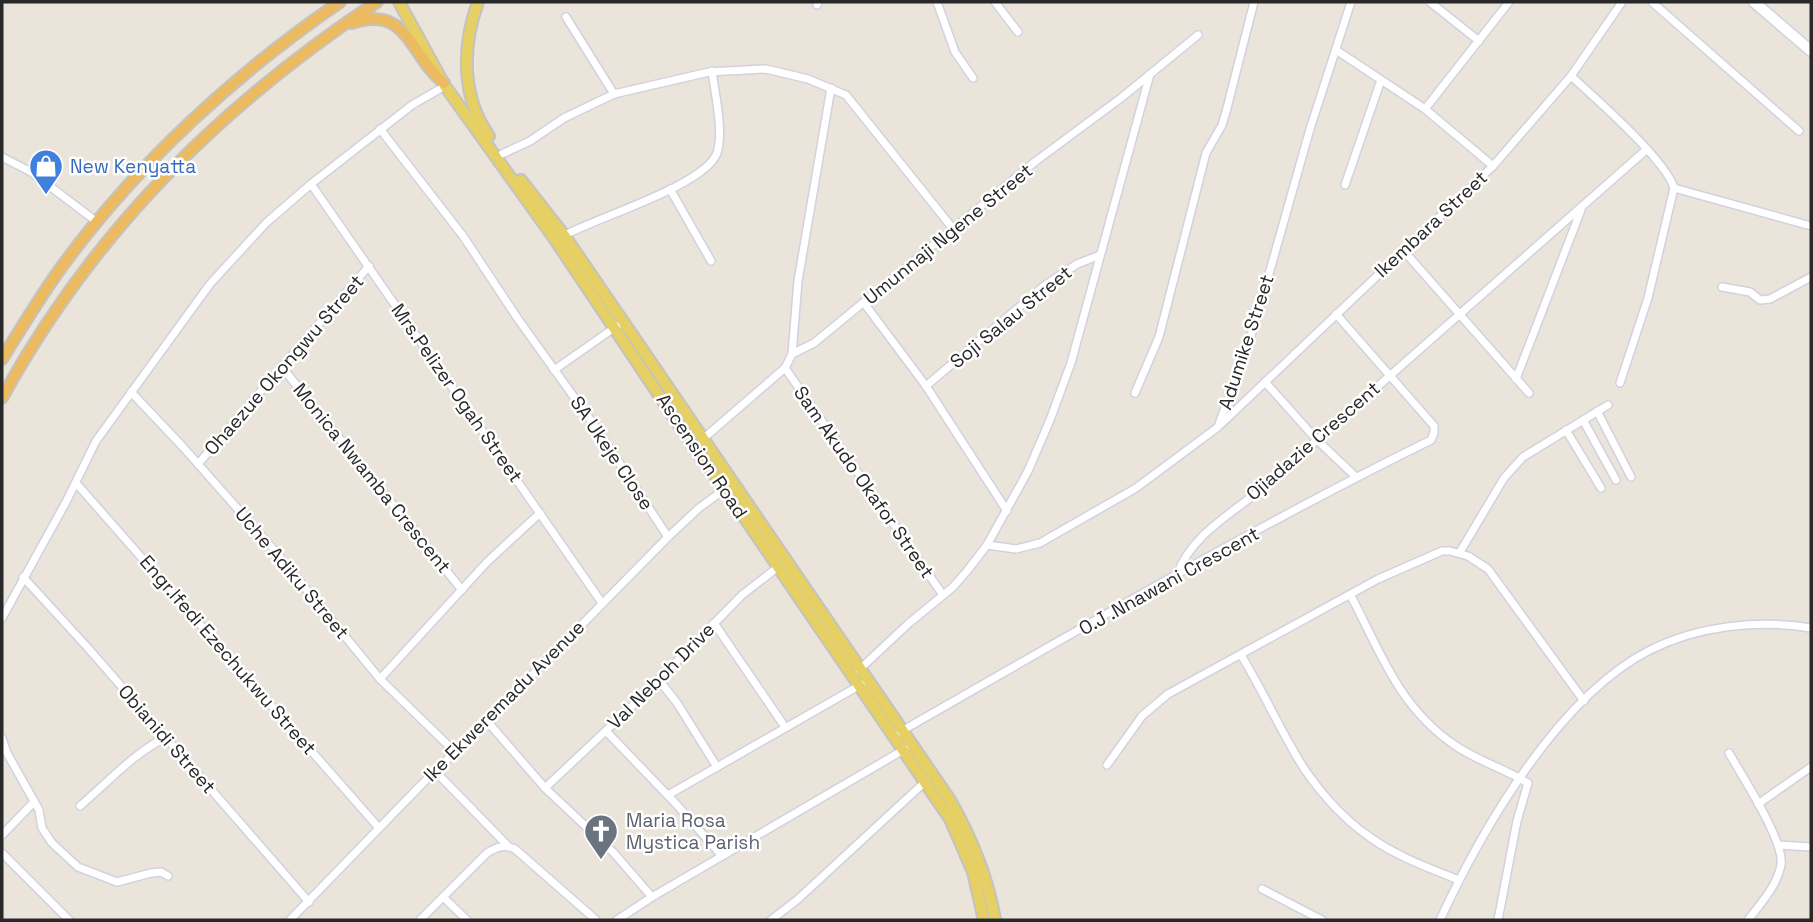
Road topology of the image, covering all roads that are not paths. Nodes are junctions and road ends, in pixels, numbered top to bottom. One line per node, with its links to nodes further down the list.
1 (340, 2): 41 (highway)
2 (377, 2): 15 (highway)
3 (399, 2): 26 (main road, Ascension Road)
4 (478, 2): 33 (main road, Ascension Road)
5 (937, 2): 24 (street)
6 (995, 2): 16 (street)
7 (1254, 2): 67 (street)
8 (1351, 2): 19 (street, Adumike Street)
9 (1430, 2): 18 (street)
10 (1509, 2): 18 (street)
11 (1622, 2): 23 (street, Ikembara Street)
12 (1652, 2): 31 (street)
13 (1754, 2): 20 (main road)
14 (566, 18): 28 (street)
15 (336, 29): 26 (highway); 68 (highway)
16 (1018, 32)
17 (1198, 35): 22 (street, Umunnaji Ngene Street)
18 (1479, 41): 29 (street)
19 (1336, 50): 25 (street); 72 (street, Adumike Street)
20 (1811, 51)
21 (712, 71): 27 (street); 28 (street); 39 (street)
22 (1150, 75): 43 (street, Umunnaji Ngene Street); 46 (street)
23 (1571, 76): 32 (street); 35 (street, Ikembara Street)
24 (973, 78)
25 (1381, 80): 29 (street); 37 (street)
26 (444, 84): 30 (street); 44 (main road, Ascension Road)
27 (831, 88): 43 (street); 55 (street)
28 (614, 94): 33 (street)
29 (1425, 109): 35 (street)
30 (380, 129): 36 (street); 59 (street, SA Ukeje Close)
31 (1799, 131)
32 (1646, 150): 38 (street); 40 (street, Ojiadazie Crescent)
33 (502, 154): 44 (main road, Ascension Road)
34 (2, 157): 41 (street)
35 (1493, 166): 45 (street, Ikembara Street)
36 (311, 184): 48 (street, Mrs.Pelizer Ogah Street); 65 (street)
37 (1345, 185)
38 (1674, 188): 42 (street); 63 (street)
39 (670, 189): 44 (street); 47 (street)
40 (1581, 208): 53 (street, Ojiadazie Crescent); 61 (street)
41 (97, 222): 56 (highway)
42 (1811, 226)
43 (954, 230): 51 (street, Umunnaji Ngene Street)
44 (560, 238): 54 (main road, Ascension Road)
45 (1403, 250): 52 (street, Ikembara Street); 53 (street)
46 (1100, 255): 64 (street, Soji Salau Street); 84 (street)
47 (711, 261)
48 (369, 266): 57 (street, Ohaezue Okongwu Street); 85 (street, Mrs.Pelizer Ogah Street)
49 (1811, 277): 50 (street)
50 (1722, 287)
51 (864, 303): 55 (street, Umunnaji Ngene Street); 64 (street)
52 (1336, 314): 60 (street); 62 (street, Ikembara Street)
53 (1459, 314): 60 (street, Ojiadazie Crescent); 61 (street)
54 (619, 324): 59 (street); 74 (main road, Ascension Road); 76 (main road, Ascension Road)
55 (792, 354): 58 (street)
56 (2, 359)
57 (281, 366): 77 (street, Ohaezue Okongwu Street); 92 (street, Monica Nwamba Crescent)
58 (785, 368): 74 (street); 93 (street, Sam Akudo Okafor Street)
59 (554, 370): 86 (street, SA Ukeje Close)
60 (1388, 375): 75 (street, Ojiadazie Crescent); 78 (street, O.J .Nnawani Crescent)
61 (1516, 379): 66 (street)
62 (1265, 382): 72 (street, Ikembara Street); 75 (street)
63 (1620, 383)
64 (926, 386): 84 (street)
65 (131, 392): 77 (street, Uche Adiku Street); 81 (street)
66 (1530, 393)
67 (1135, 394)
68 (2, 398)
69 (1608, 405): 70 (street)
70 (1597, 411): 71 (street); 79 (street)
71 (1583, 420): 73 (street); 80 (street)
72 (1218, 427): 87 (street, Adumike Street)
73 (1566, 430): 82 (street); 88 (street)
74 (704, 438): 76 (street); 100 (main road, Ascension Road)
75 (1316, 439): 78 (street); 90 (street, Ojiadazie Crescent)
76 (699, 455): 83 (main road, Ascension Road)
77 (198, 464): 101 (street, Uche Adiku Street)
78 (1356, 477): 90 (street, O.J .Nnawani Crescent)
79 (1632, 477)
80 (1616, 480)
81 (76, 483): 91 (street); 127 (street, Engr.Ifedi Ezechukwu Street)
82 (1601, 488)
83 (725, 489): 86 (street, Ike Ekweremadu Avenue); 89 (main road, Ascension Road)
84 (1007, 511): 87 (street)
85 (540, 513): 92 (street); 95 (street, Mrs.Pelizer Ogah Street)
86 (668, 537): 95 (street, Ike Ekweremadu Avenue)
87 (987, 545): 93 (street)
88 (1460, 552): 94 (street); 104 (street)
89 (778, 567): 97 (street, Val Neboh Drive); 100 (main road, Ascension Road)
90 (1176, 575): 108 (street, O.J .Nnawani Crescent)
91 (23, 578): 96 (street); 109 (street, Obianidi Street)
92 (462, 590): 101 (street)
93 (943, 596): 100 (street)
94 (1351, 596): 99 (street); 118 (street)
95 (602, 603): 105 (street, Ike Ekweremadu Avenue)
96 (2, 618)
97 (714, 623): 102 (street, Val Neboh Drive); 106 (street)
98 (1811, 628): 104 (street)
99 (1241, 655): 114 (street); 135 (street)
100 (858, 671): 103 (main road, Ascension Road)
101 (380, 679): 112 (street, Uche Adiku Street)
102 (659, 680): 107 (street, Val Neboh Drive); 115 (street)
103 (865, 683): 106 (street); 108 (main road, Ascension Road)
104 (1584, 701): 118 (street)
105 (488, 721): 112 (street, Ike Ekweremadu Avenue); 120 (street)
106 (785, 727): 115 (street)
107 (606, 731): 120 (street, Val Neboh Drive); 121 (street)
108 (899, 733): 111 (main road, Ascension Road)
109 (166, 737): 125 (street); 139 (street, Obianidi Street)
110 (2, 738): 123 (street)
111 (909, 747): 119 (main road, Ascension Road); 133 (street); 150 (main road, Ascension Road)
112 (455, 752): 117 (street, Ike Ekweremadu Avenue)
113 (1729, 753): 124 (street)
114 (1107, 765)
115 (717, 767): 121 (street)
116 (1811, 767): 124 (street)
117 (435, 771): 127 (street, Ike Ekweremadu Avenue); 130 (street)
118 (1521, 779): 122 (street); 126 (street)
119 (926, 780): 148 (street); 149 (main road, Ascension Road)
120 (545, 788): 138 (street)
121 (668, 795): 133 (street)
122 (1505, 800): 126 (street); 135 (street)
123 (34, 802): 128 (street); 134 (street)
124 (1758, 804): 129 (street)
125 (80, 806)
126 (1522, 807): 141 (street)
127 (379, 828): 139 (street, Ike Ekweremadu Avenue)
128 (2, 835)
129 (1778, 845): 131 (street); 153 (street)
130 (508, 846): 137 (street); 146 (street)
131 (1811, 847)
132 (2, 853): 142 (street)
133 (722, 856): 138 (street)
134 (167, 876)
135 (1459, 880): 152 (street)
136 (1262, 889): 151 (street)
137 (443, 897): 144 (street); 145 (street)
138 (652, 897): 140 (street)
139 (309, 902): 143 (street, Ike Ekweremadu Avenue)
140 (632, 917): 147 (street)
141 (1501, 918)
142 (69, 920)
143 (290, 920)
144 (421, 920)
145 (467, 920)
146 (596, 920)
147 (617, 920)
148 (771, 920)
149 (984, 920)
150 (995, 920)
151 (1322, 920)
152 (1440, 920)
153 (1748, 920)

